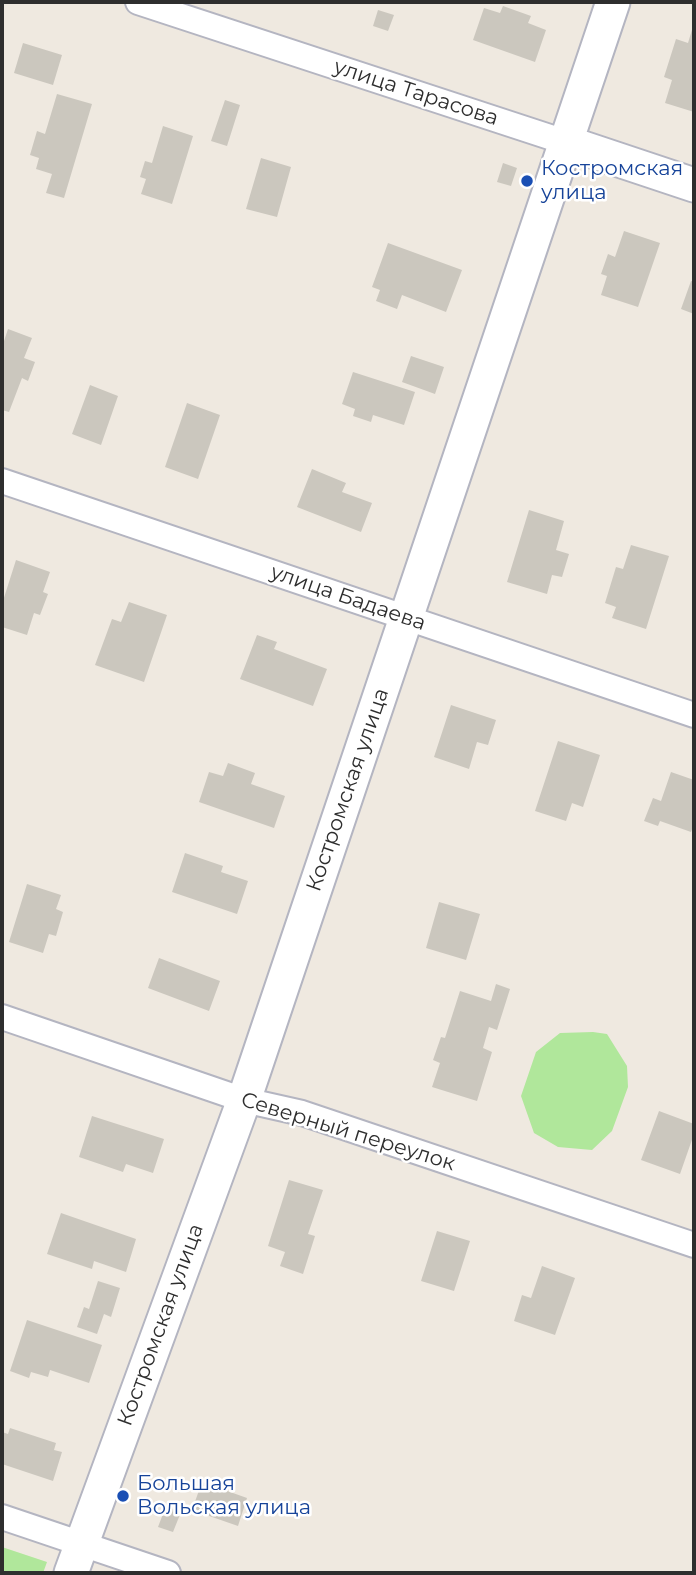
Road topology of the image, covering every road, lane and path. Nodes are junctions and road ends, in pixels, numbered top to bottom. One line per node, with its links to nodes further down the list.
1 (138, 2): 3 (street, улица Тарасова)
2 (612, 2): 3 (street, Костромская улица)
3 (565, 142): 4 (street, улица Тарасова); 6 (street, Костромская улица)
4 (694, 185)
5 (2, 481): 6 (street, улица Бадаева)
6 (406, 617): 7 (street, улица Бадаева); 9 (street, Костромская улица)
7 (694, 715)
8 (2, 1017): 9 (street, Северный переулок)
9 (244, 1100): 10 (street, Северный переулок); 12 (street, Костромская улица)
10 (694, 1245)
11 (2, 1517): 12 (street)
12 (76, 1558): 13 (street)
13 (168, 1573)

